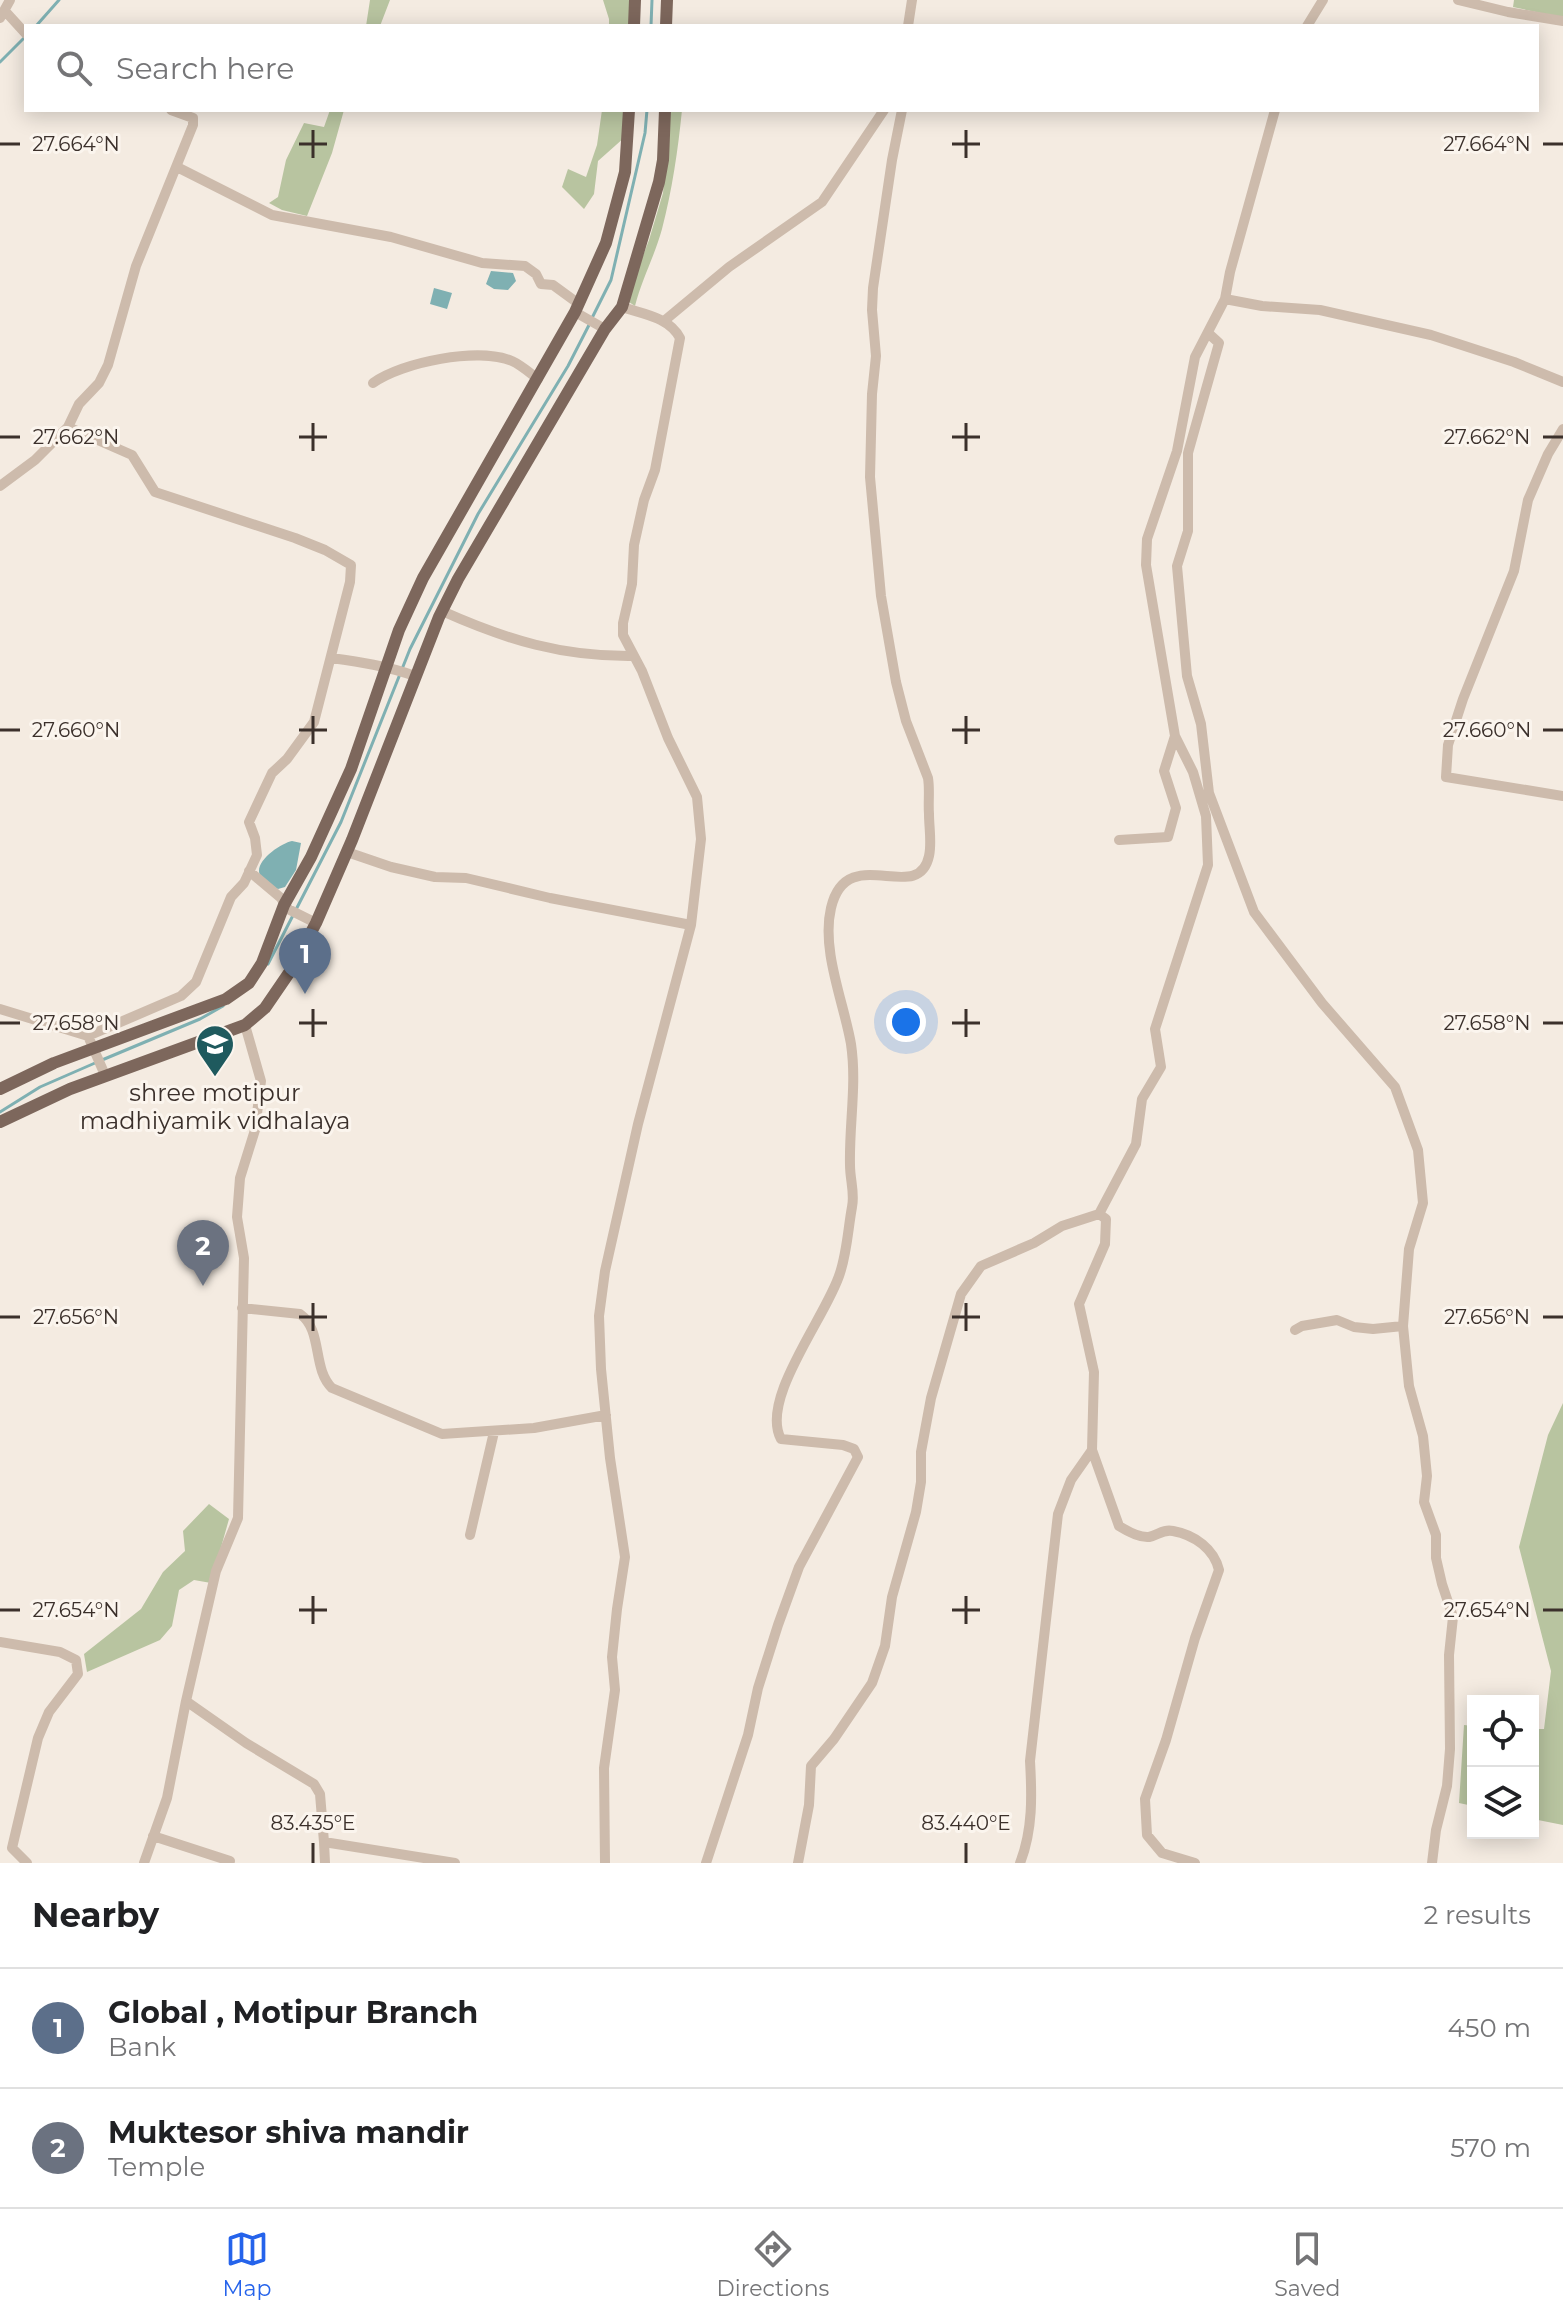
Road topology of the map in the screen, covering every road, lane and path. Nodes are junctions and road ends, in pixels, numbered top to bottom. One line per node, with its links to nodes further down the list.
1 (635, 0): 8 (main road)
2 (667, 0): 9 (main road)
3 (912, 0): 10 (street)
4 (1323, 0): 11 (street)
5 (1458, 0): 7 (street)
6 (5, 10): 12 (street)
7 (1563, 21)
8 (634, 24)
9 (666, 24)
10 (908, 24)
11 (1308, 24)
12 (24, 32)
13 (176, 112): 19 (street)
14 (629, 112): 22 (main road)
15 (665, 112): 21 (main road)
16 (883, 112): 23 (street)
17 (902, 112): 70 (street)
18 (1274, 112): 20 (street)
19 (177, 167): 22 (street); 29 (street)
20 (1225, 299): 25 (street); 27 (street)
21 (622, 307): 23 (street); 24 (main road)
22 (577, 308): 24 (street); 26 (main road)
23 (664, 321): 33 (street)
24 (605, 329): 32 (main road)
25 (1208, 333): 37 (street); 54 (street)
26 (538, 379): 28 (street); 35 (main road)
27 (1563, 382)
28 (373, 383)
29 (68, 427): 31 (street); 34 (street)
30 (1563, 429): 38 (street)
31 (0, 486)
32 (442, 611): 33 (street); 36 (main road)
33 (634, 656): 44 (street)
34 (331, 658): 35 (street); 41 (street)
35 (388, 666): 36 (street); 42 (main road)
36 (415, 676): 40 (main road)
37 (1175, 736): 39 (street); 52 (street)
38 (1563, 796)
39 (1119, 840)
40 (347, 852): 43 (main road); 44 (street)
41 (249, 871): 42 (street); 47 (street)
42 (286, 907): 43 (street); 48 (main road)
43 (311, 920): 46 (main road)
44 (691, 925): 56 (street)
45 (0, 1009): 47 (street)
46 (245, 1025): 49 (main road); 53 (street)
47 (88, 1036): 48 (street)
48 (95, 1053): 49 (street); 50 (main road)
49 (104, 1071): 51 (main road)
50 (0, 1089)
51 (0, 1122)
52 (1099, 1214): 58 (street); 71 (street)
53 (242, 1308): 57 (street); 61 (street)
54 (1403, 1326): 55 (street); 74 (street)
55 (1295, 1330)
56 (606, 1415): 57 (street); 69 (street)
57 (494, 1432): 59 (street)
58 (1092, 1450): 72 (street); 73 (street)
59 (470, 1535)
60 (0, 1642): 65 (street)
61 (186, 1701): 62 (street); 63 (street)
62 (153, 1836): 64 (street); 66 (street)
63 (324, 1842): 67 (street); 68 (street)
64 (230, 1861)
65 (27, 1863)
66 (144, 1863)
67 (325, 1863)
68 (455, 1863)
69 (605, 1863)
70 (706, 1863)
71 (798, 1863)
72 (1020, 1863)
73 (1195, 1863)
74 (1432, 1863)

